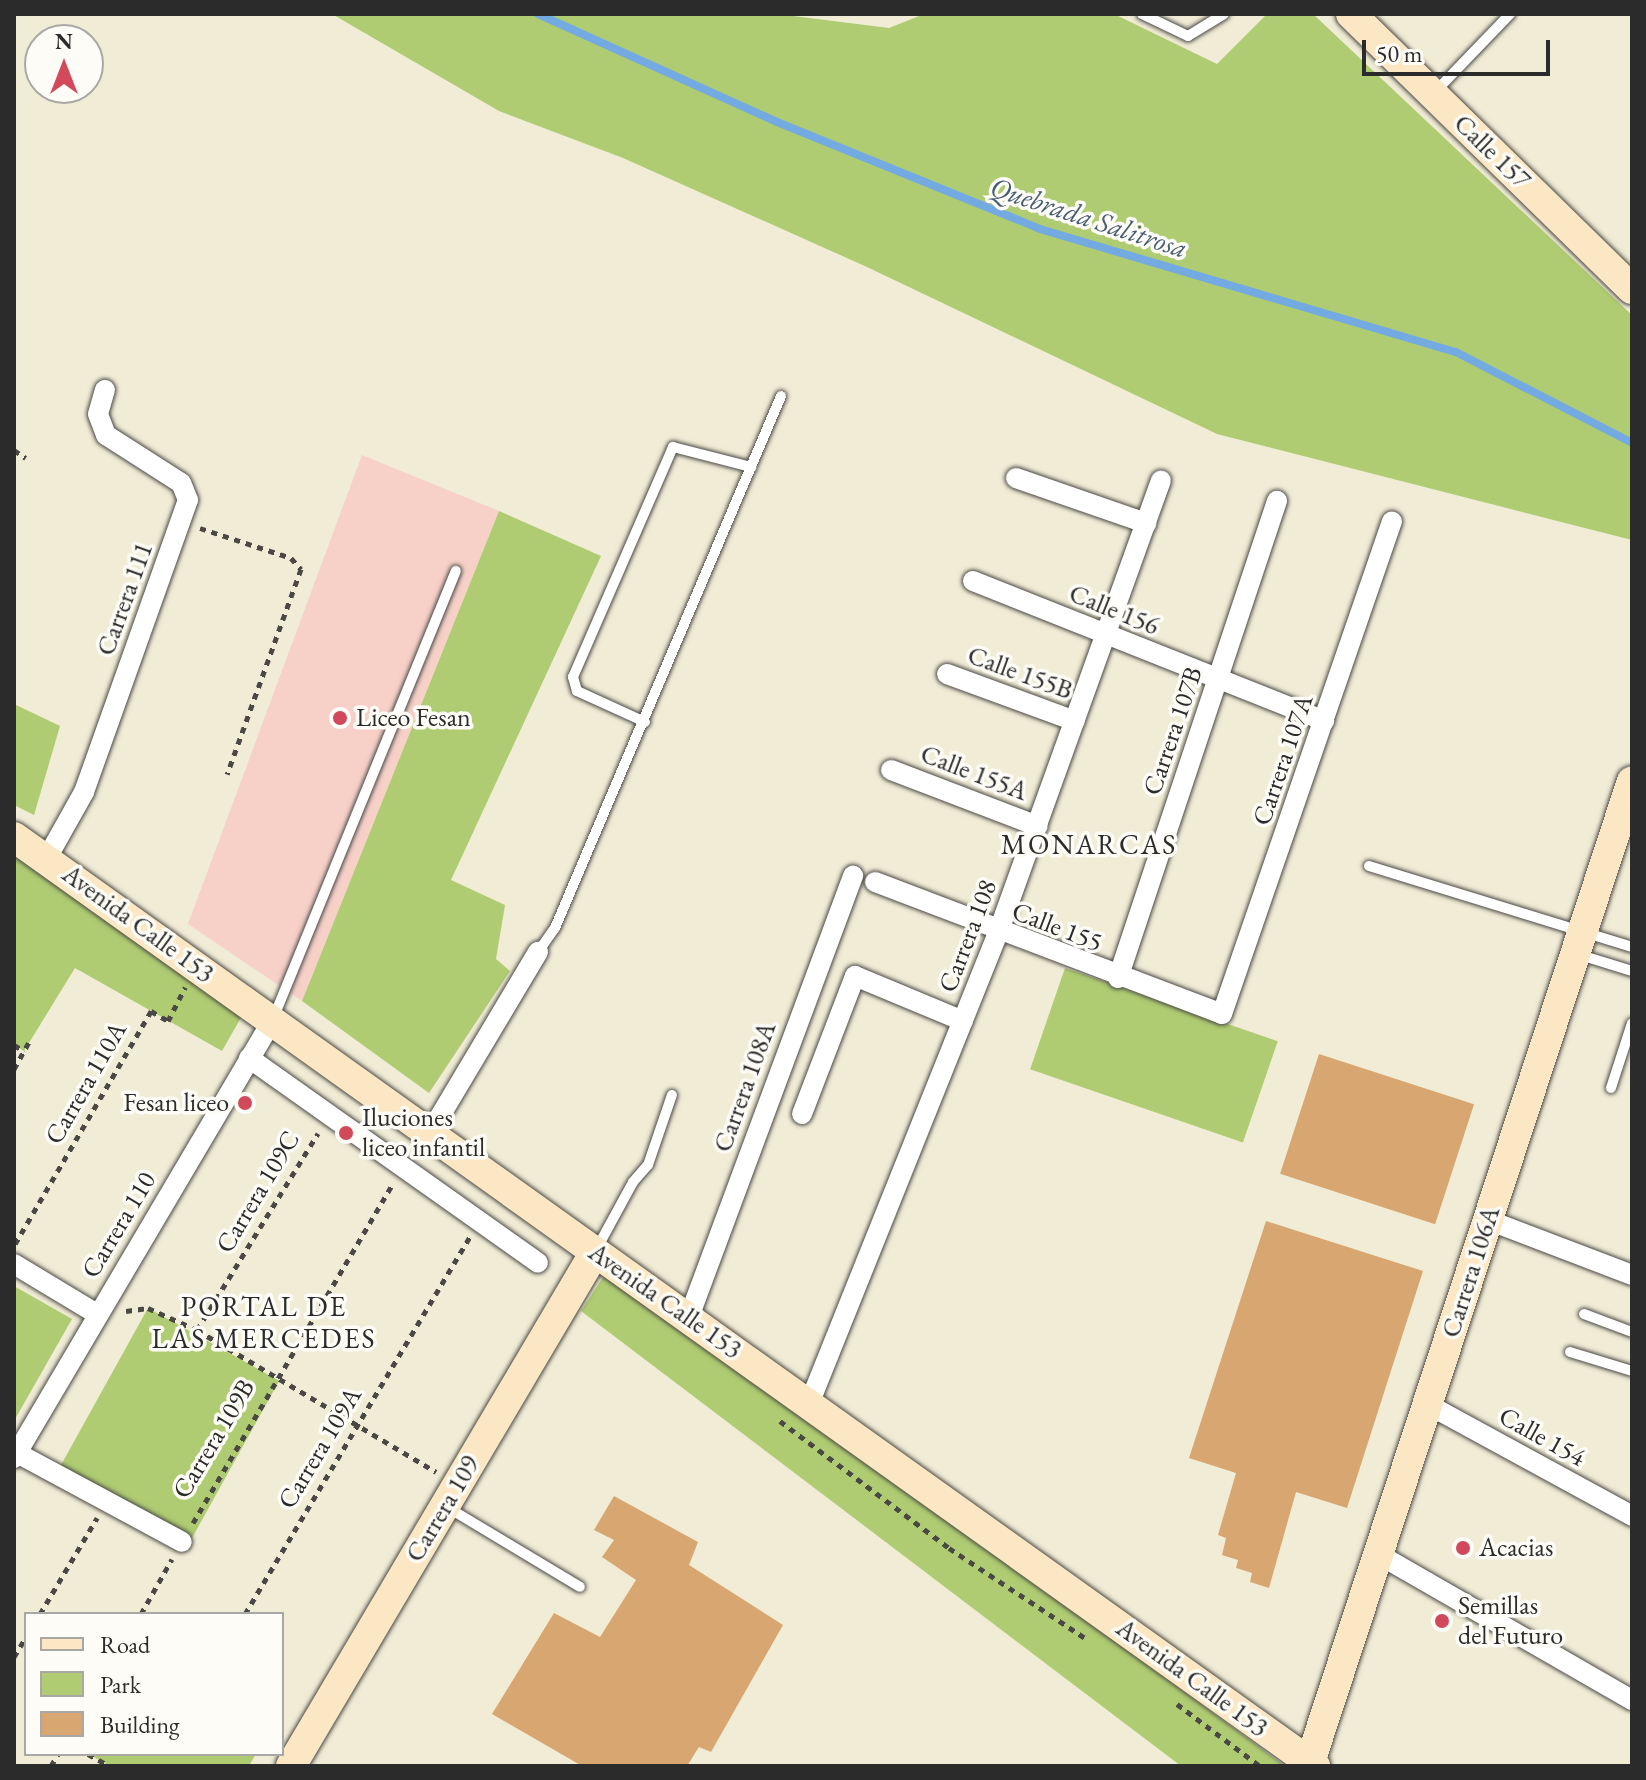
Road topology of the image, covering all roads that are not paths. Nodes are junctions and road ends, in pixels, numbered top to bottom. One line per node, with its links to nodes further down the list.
1 (1142, 14): 2 (lane)
2 (1224, 14)
3 (1351, 14): 5 (street, Calle 157)
4 (1510, 14): 5 (lane)
5 (1433, 94): 6 (street, Calle 157)
6 (1632, 289)
7 (105, 390): 27 (street, Carrera 111)
8 (781, 396): 9 (lane)
9 (751, 467): 22 (lane); 22 (lane)
10 (1016, 478): 14 (street)
11 (1161, 480): 14 (street, Carrera 108)
12 (1277, 501): 19 (street, Carrera 107B)
13 (1392, 521): 21 (street, Carrera 107A)
14 (1146, 523): 17 (street, Carrera 108)
15 (456, 571): 38 (lane)
16 (973, 581): 17 (street, Calle 156)
17 (1108, 634): 19 (street, Calle 156); 20 (street, Carrera 108)
18 (947, 674): 20 (street, Calle 155B)
19 (1217, 682): 21 (street, Calle 156); 36 (street, Carrera 107B)
20 (1075, 721): 25 (street, Carrera 108)
21 (1324, 721): 37 (street, Carrera 107A)
22 (645, 722): 34 (lane)
23 (891, 770): 25 (street, Calle 155A)
24 (1632, 781): 32 (street, Carrera 106A)
25 (1038, 826): 31 (street, Carrera 108)
26 (14, 837): 27 (street, Avenida Calle 153)
27 (47, 858): 38 (street, Avenida Calle 153)
28 (1369, 866): 32 (lane)
29 (853, 875): 53 (street, Carrera 108A)
30 (875, 882): 31 (street, Calle 155)
31 (998, 933): 36 (street, Calle 155); 39 (street, Carrera 108)
32 (1579, 942): 33 (lane); 35 (lane); 46 (street, Carrera 106A)
33 (1632, 947)
34 (538, 952): 45 (street)
35 (1632, 971)
36 (1118, 978): 37 (street, Calle 155)
37 (1222, 1014)
38 (272, 1021): 41 (street, Carrera 110); 45 (street, Avenida Calle 153)
39 (963, 1021): 44 (street); 57 (street, Carrera 108)
40 (1632, 1023): 42 (lane)
41 (249, 1058): 48 (street); 51 (street, Carrera 110)
42 (1611, 1088)
43 (672, 1095): 47 (lane)
44 (802, 1114)
45 (430, 1133): 47 (street, Avenida Calle 153)
46 (1488, 1220): 50 (street); 58 (street, Carrera 106A)
47 (595, 1252): 53 (street, Avenida Calle 153); 60 (street, Carrera 109)
48 (538, 1263)
49 (14, 1264): 51 (street)
50 (1632, 1275)
51 (97, 1314): 59 (street, Carrera 110)
52 (1584, 1314): 54 (lane)
53 (689, 1317): 57 (street, Avenida Calle 153)
54 (1632, 1332)
55 (1570, 1352): 56 (lane)
56 (1632, 1371)
57 (809, 1404): 66 (street, Avenida Calle 153)
58 (1427, 1404): 61 (street, Calle 154); 63 (street, Carrera 106A)
59 (15, 1456): 62 (street)
60 (451, 1495): 64 (lane); 67 (street, Carrera 109)
61 (1632, 1516)
62 (182, 1542)
63 (1378, 1554): 65 (street); 66 (street, Carrera 106A)
64 (580, 1587)
65 (1632, 1700)
66 (1312, 1764)
67 (291, 1766)

